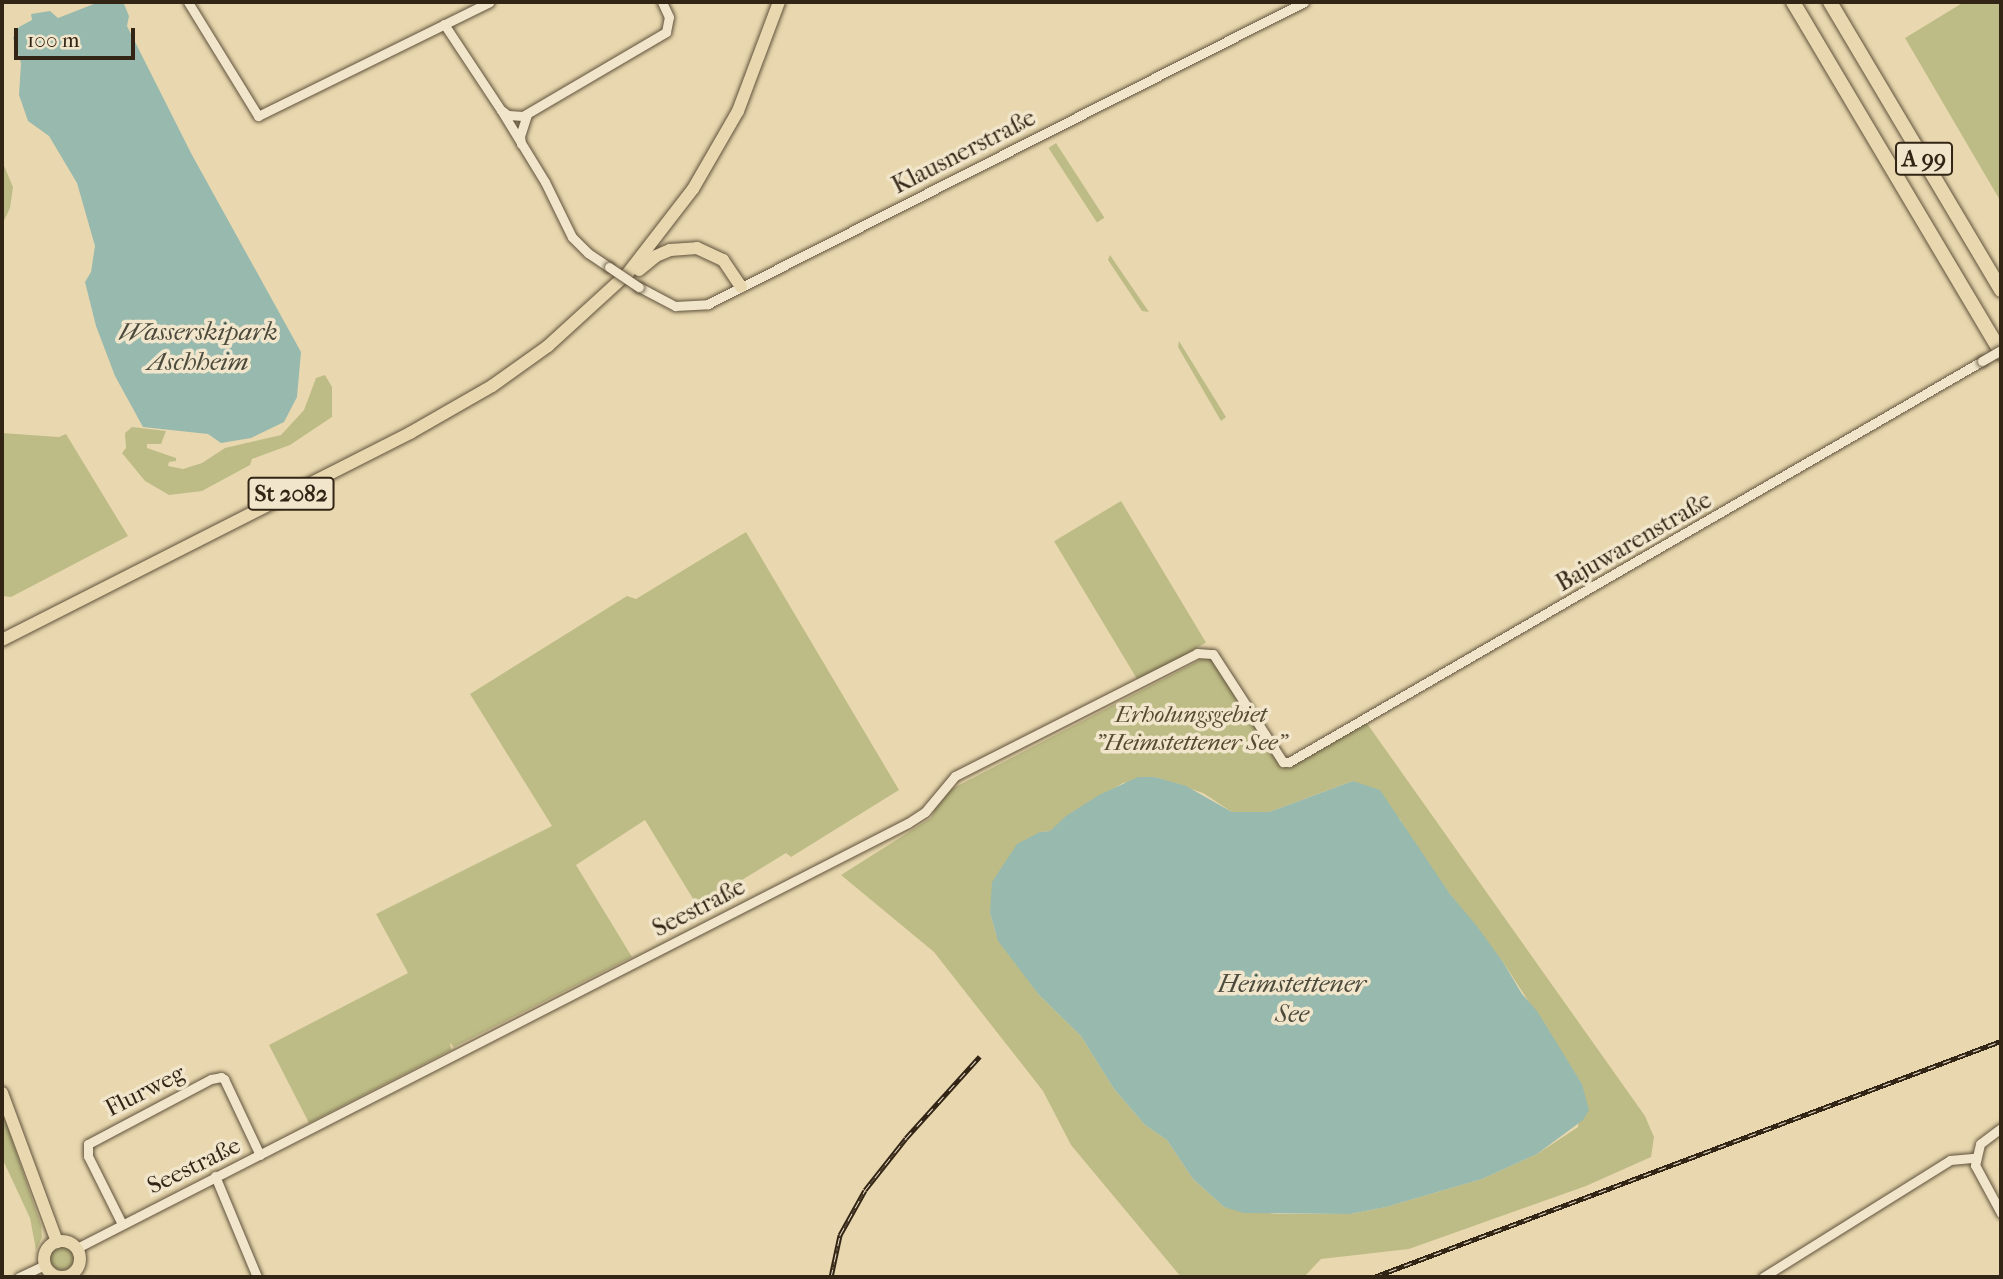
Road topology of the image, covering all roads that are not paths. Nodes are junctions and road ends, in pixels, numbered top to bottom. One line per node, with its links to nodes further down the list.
1 (188, 2): 8 (street)
2 (490, 2): 8 (street)
3 (663, 2): 10 (street)
4 (779, 2): 14 (main road, St 2082)
5 (1304, 2): 12 (street, Klausnerstraße)
6 (1793, 2): 15 (highway, A 99)
7 (1830, 2): 13 (highway, A 99)
8 (444, 23): 9 (street)
9 (501, 110): 10 (street); 11 (street)
10 (527, 115): 11 (street)
11 (521, 144): 12 (street, Klausnerstraße, bridge)
12 (741, 288): 14 (main road)
13 (2001, 290)
14 (596, 305): 16 (main road, St 2082)
15 (2001, 351): 17 (street, Bajuwarenstraße, bridge)
16 (5, 637)
17 (1283, 762): 20 (street, Seestraße)
18 (2, 1093): 25 (main road)
19 (2001, 1128): 21 (street)
20 (260, 1155): 22 (street, Seestraße); 24 (street, Flurweg)
21 (1975, 1158): 23 (street); 31 (street)
22 (215, 1176): 24 (street, Seestraße); 30 (street)
23 (2001, 1213)
24 (122, 1224): 26 (street, Seestraße)
25 (57, 1242): 26 (main road); 27 (main road)
26 (77, 1248): 28 (main road)
27 (45, 1265): 28 (main road); 29 (street)
28 (70, 1276)
29 (19, 1277)
30 (257, 1277)
31 (1763, 1277)

